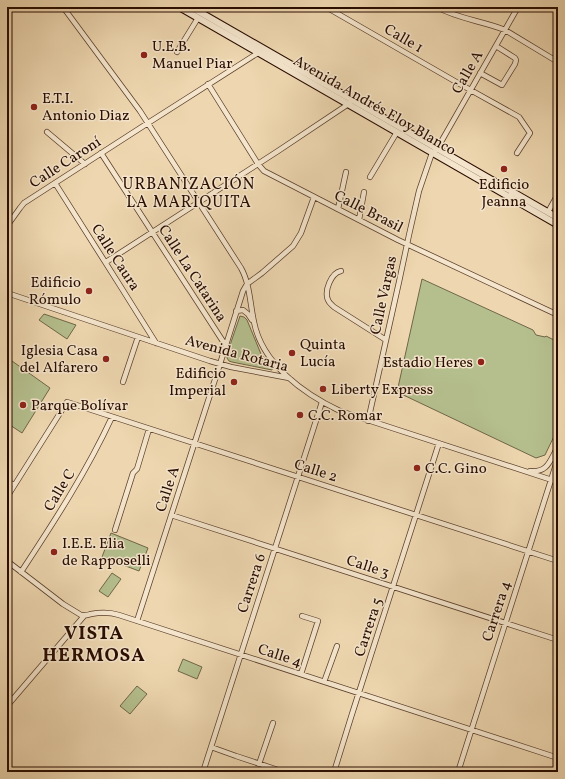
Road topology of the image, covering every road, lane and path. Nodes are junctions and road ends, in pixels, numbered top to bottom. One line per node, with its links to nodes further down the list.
1 (63, 7): 17 (street)
2 (179, 7): 7 (street, Avenida Andrés Eloy Blanco)
3 (191, 7): 10 (street, Avenida Andrés Eloy Blanco)
4 (326, 7): 15 (street, Calle 1)
5 (437, 7): 8 (street)
6 (518, 7): 8 (street, Calle A)
7 (198, 18): 10 (street, Avenida Andrés Eloy Blanco); 11 (street)
8 (505, 30): 9 (street, Calle A); 12 (street)
9 (496, 46): 13 (street, Calle A); 13 (street)
10 (261, 51): 14 (street, Calle Caroní); 16 (street, Avenida Andrés Eloy Blanco)
11 (177, 52)
12 (558, 62)
13 (480, 74): 15 (street, Calle A)
14 (208, 84): 17 (street, Calle Caroní); 24 (street, Calle Brasil)
15 (471, 90): 20 (street, Calle A); 22 (street, Calle 1)
16 (351, 102): 19 (street, Avenida Andrés Eloy Blanco); 20 (street, Avenida Andrés Eloy Blanco); 24 (street)
17 (148, 123): 21 (street, Calle Caroní); 31 (street)
18 (47, 132): 23 (street)
19 (397, 132): 20 (street, Avenida Andrés Eloy Blanco); 26 (street)
20 (435, 151): 33 (street, Avenida Andrés Eloy Blanco); 36 (street, Avenida Andrés Eloy Blanco); 39 (street, Calle Vargas)
21 (101, 153): 23 (street, Calle Caroní); 38 (street, Calle La Catarina)
22 (517, 153)
23 (85, 164): 27 (street, Calle Caroní)
24 (258, 164): 30 (street, Calle Brasil); 31 (street)
25 (346, 172): 32 (street)
26 (370, 177)
27 (55, 183): 37 (street, Calle Caroní); 40 (street, Calle Caura)
28 (364, 192): 35 (street)
29 (558, 194): 33 (street)
30 (314, 196): 32 (street, Calle Brasil); 42 (street)
31 (199, 202): 38 (street); 42 (street)
32 (338, 209): 35 (street, Calle Brasil)
33 (548, 212): 34 (street, Avenida Andrés Eloy Blanco)
34 (558, 218)
35 (359, 220): 39 (street, Calle Brasil)
36 (558, 225)
37 (7, 226)
38 (152, 232): 40 (street); 50 (street, Calle La Catarina)
39 (407, 244): 45 (street, Calle Brasil); 48 (street, Calle Vargas)
40 (106, 262): 49 (street, Calle Caura)
41 (341, 271): 48 (street)
42 (247, 284): 44 (street, Calle A); 46 (street)
43 (7, 293): 47 (street, Avenida Rotaria)
44 (236, 311): 46 (street); 50 (street, Calle A)
45 (558, 315)
46 (254, 323): 52 (street)
47 (138, 338): 49 (street, Avenida Rotaria); 53 (street)
48 (386, 340): 56 (street, Calle Vargas)
49 (156, 343): 51 (street, Avenida Rotaria)
50 (226, 346): 51 (street, Calle A)
51 (220, 364): 52 (street, Avenida Rotaria); 59 (street, Calle A)
52 (289, 378): 54 (street, Avenida Rotaria)
53 (124, 382)
54 (322, 402): 56 (street, Avenida Rotaria); 63 (street, Carrera 6)
55 (112, 417): 57 (street, Calle 2); 67 (street, Calle 2); 76 (street, Calle C)
56 (368, 421): 58 (street, Avenida Rotaria)
57 (149, 429): 59 (street, Calle 2); 71 (street)
58 (439, 443): 62 (street, Avenida Rotaria); 70 (street, Carrera 5)
59 (194, 444): 63 (street, Calle 2); 69 (street, Calle A)
60 (558, 447): 62 (street, Avenida Rotaria)
61 (558, 458): 64 (street, Carrera 4)
62 (523, 470): 64 (street, Avenida Rotaria)
63 (298, 477): 70 (street, Calle 2); 72 (street, Carrera 6)
64 (551, 480): 66 (street); 73 (street, Carrera 4)
65 (7, 481): 67 (street)
66 (558, 482)
67 (14, 485): 68 (street)
68 (7, 497)
69 (171, 515): 72 (street, Calle 3); 80 (street, Calle A)
70 (416, 515): 73 (street, Calle 2); 77 (street, Carrera 5)
71 (115, 530)
72 (274, 549): 77 (street, Calle 3); 84 (street, Carrera 6)
73 (528, 551): 75 (street, Calle 2); 81 (street, Carrera 4)
74 (7, 561): 76 (street)
75 (558, 561)
76 (22, 572): 78 (street)
77 (393, 587): 81 (street, Calle 3); 87 (street, Carrera 5)
78 (84, 616): 80 (street, Calle 4); 88 (street)
79 (302, 616): 85 (street)
80 (137, 621): 84 (street, Calle 4)
81 (505, 623): 82 (street, Calle 3); 90 (street, Carrera 4)
82 (558, 640)
83 (337, 646): 86 (street)
84 (241, 655): 85 (street, Calle 4); 91 (street, Carrera 6)
85 (300, 674): 86 (street, Calle 4)
86 (324, 682): 87 (street, Calle 4)
87 (359, 693): 90 (street, Calle 4); 96 (street, Carrera 5)
88 (7, 706)
89 (273, 723): 93 (street)
90 (471, 730): 92 (street, Calle 4); 97 (street, Carrera 4)
91 (211, 747): 93 (street); 94 (street, Carrera 6)
92 (558, 758)
93 (259, 764): 95 (street)
94 (203, 772)
95 (284, 772)
96 (334, 772)
97 (458, 772)

